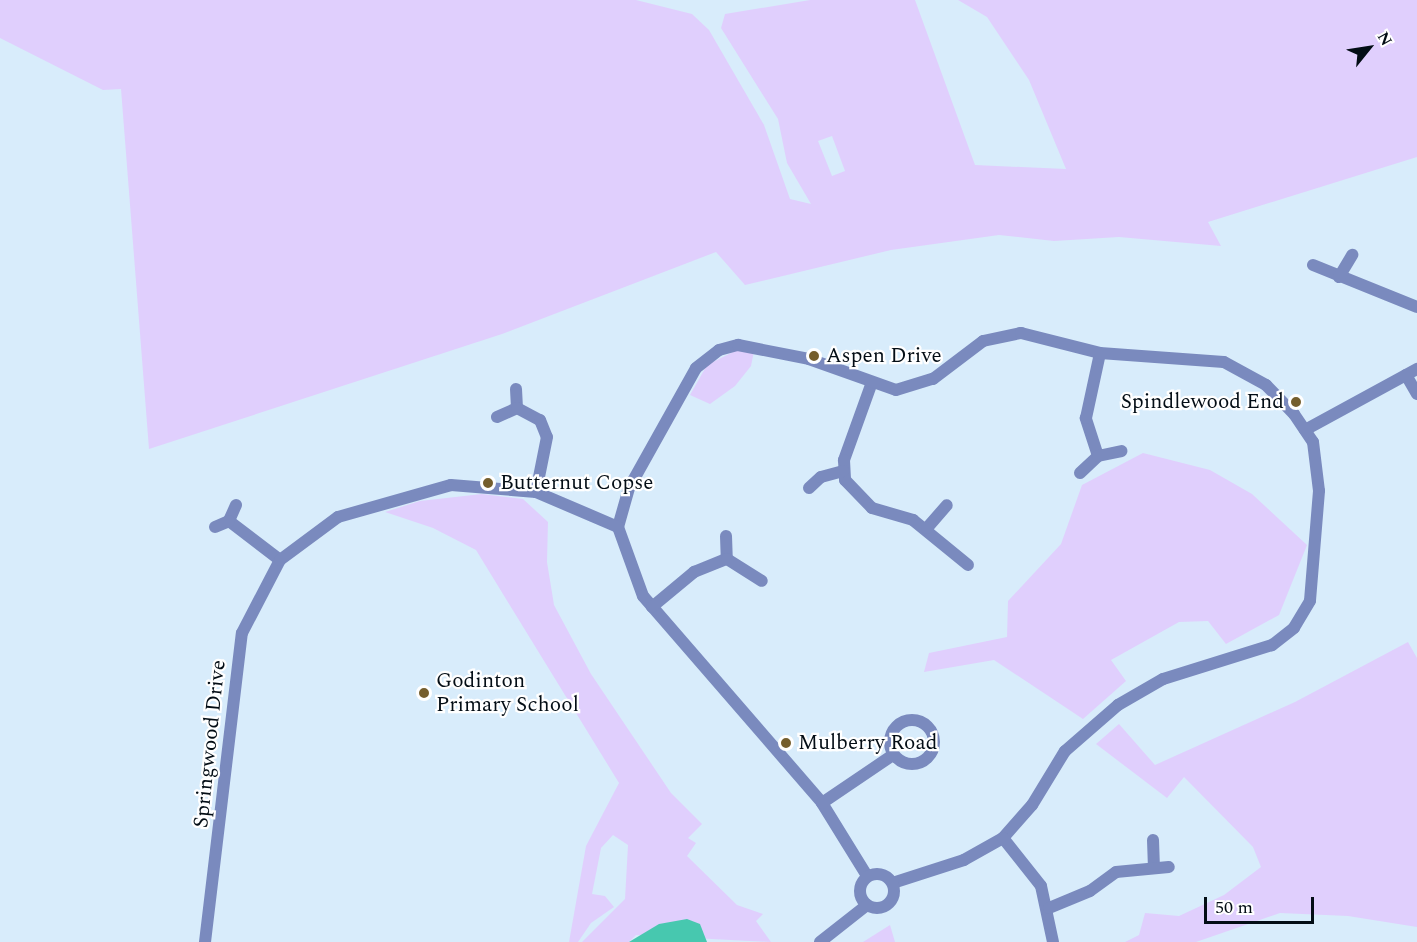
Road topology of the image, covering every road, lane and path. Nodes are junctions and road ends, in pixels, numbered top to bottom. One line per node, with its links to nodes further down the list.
1 (1352, 255): 3 (street)
2 (1313, 265): 3 (street)
3 (1340, 277): 4 (street)
4 (1417, 307)
5 (1100, 353): 8 (street); 13 (street); 15 (street)
6 (1417, 369): 7 (street)
7 (1406, 375): 10 (street); 13 (street)
8 (871, 385): 16 (street); 24 (street)
9 (516, 389): 11 (street)
10 (1417, 394)
11 (517, 408): 12 (street); 19 (street)
12 (497, 417)
13 (1305, 430): 34 (street)
14 (1121, 451): 15 (street)
15 (1098, 456): 17 (street)
16 (843, 471): 18 (street); 25 (street)
17 (1080, 473)
18 (809, 488)
19 (536, 492): 24 (street, Springwood Drive); 27 (street, Springwood Drive)
20 (236, 505): 22 (street)
21 (947, 505): 25 (street)
22 (229, 521): 23 (street); 27 (street)
23 (215, 527)
24 (618, 527): 31 (street)
25 (927, 528): 29 (street)
26 (726, 536): 28 (street)
27 (280, 560): 42 (street, Springwood Drive)
28 (727, 560): 30 (street); 31 (street)
29 (968, 565)
30 (762, 581)
31 (652, 607): 33 (street)
32 (893, 755): 33 (street)
33 (822, 803): 38 (street)
34 (1003, 838): 39 (street); 41 (street)
35 (1153, 840): 36 (street)
36 (1154, 866): 37 (street); 41 (street)
37 (1169, 867)
38 (867, 876): 39 (street); 40 (street)
39 (893, 883): 40 (street)
40 (867, 905): 43 (street)
41 (1049, 908): 44 (street)
42 (205, 942)
43 (820, 942)
44 (1053, 942)

